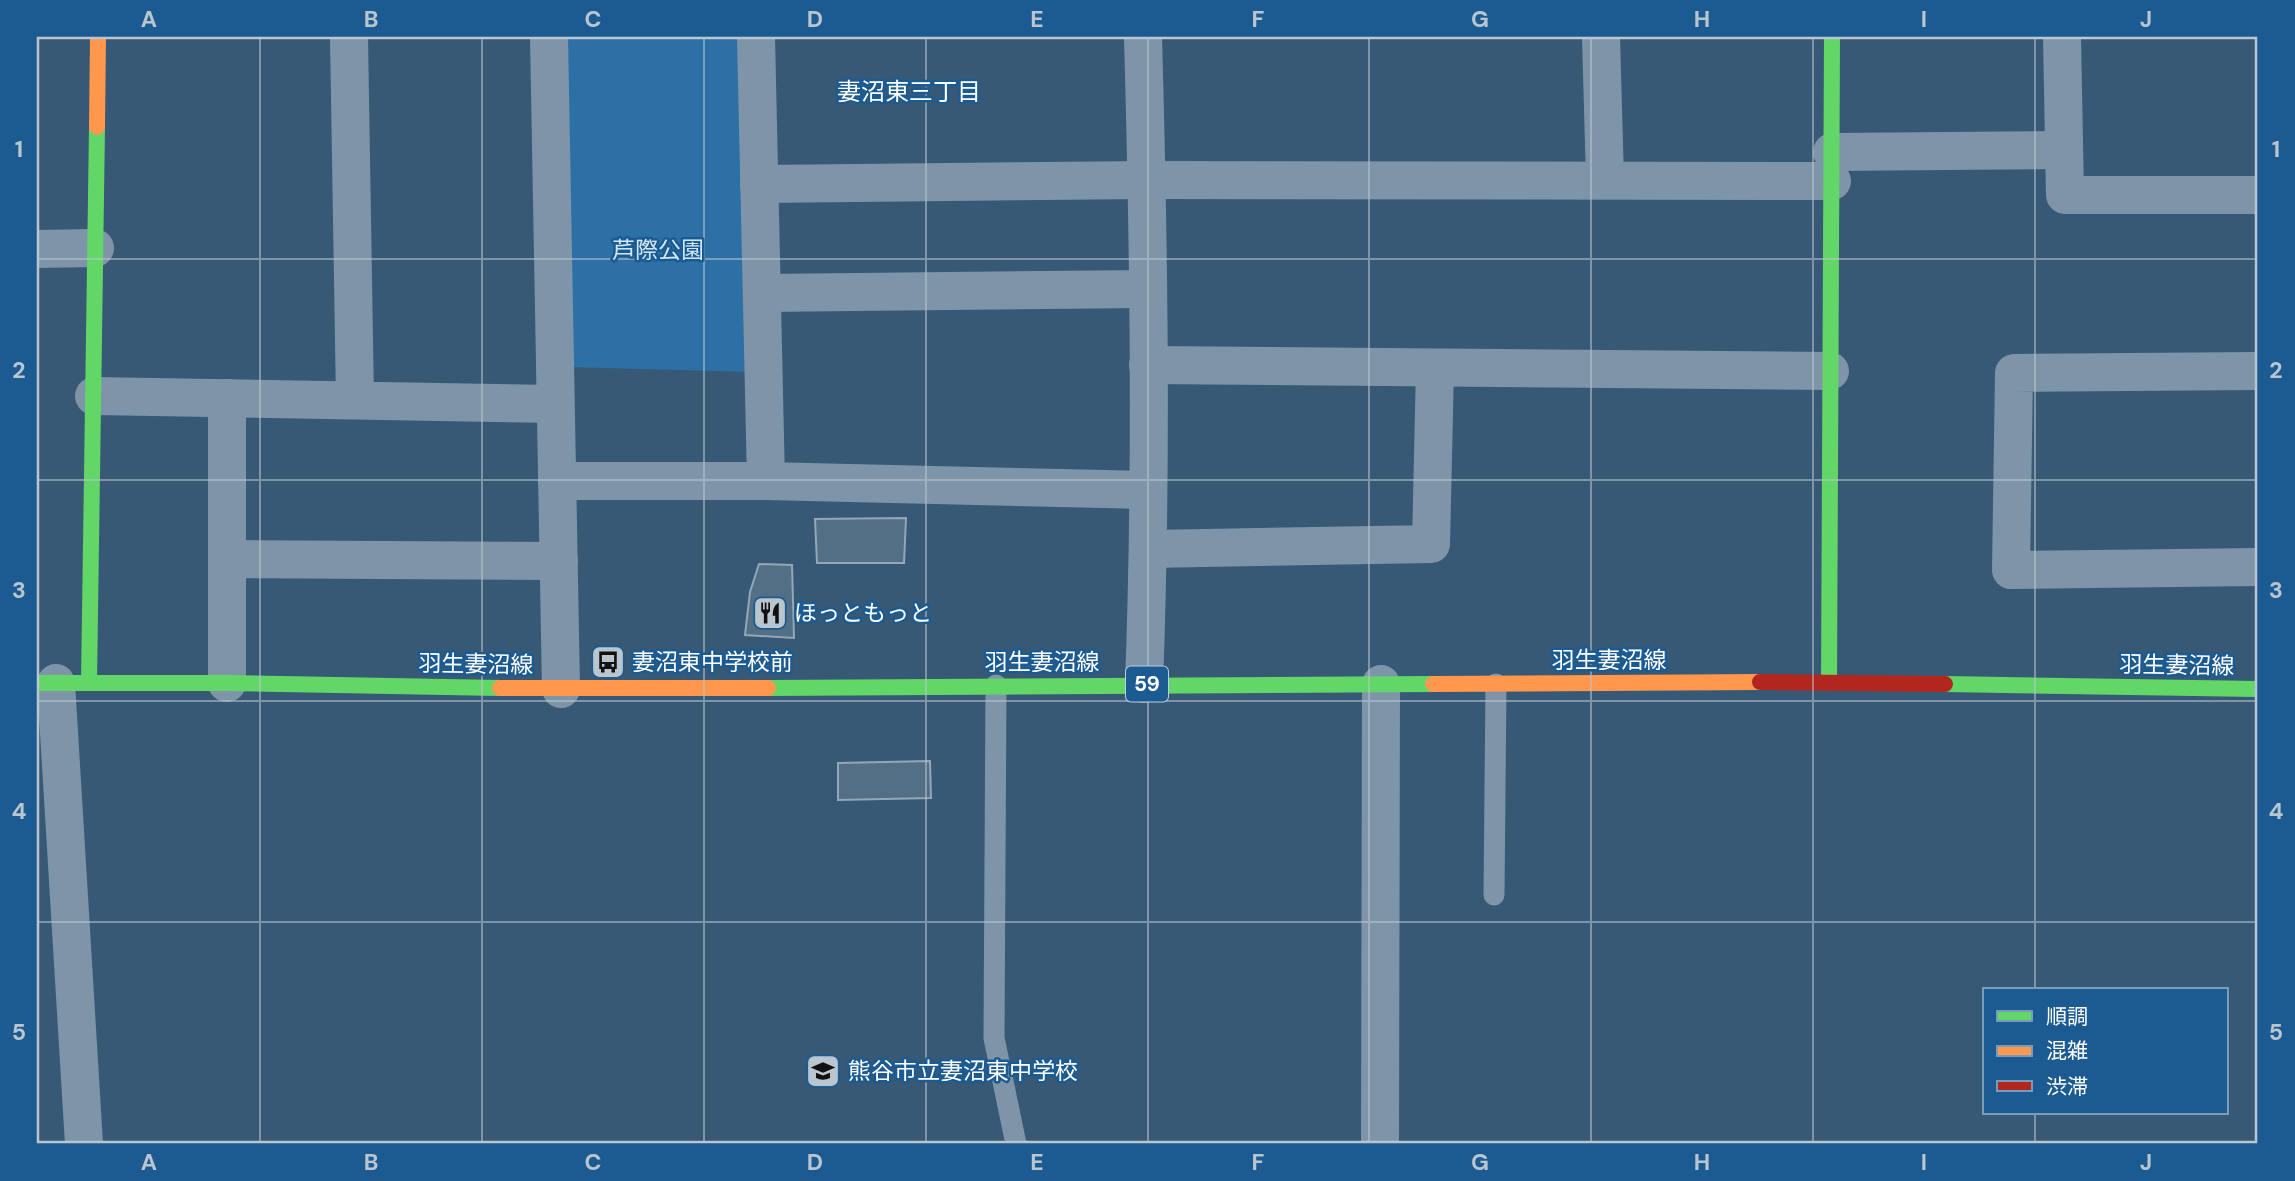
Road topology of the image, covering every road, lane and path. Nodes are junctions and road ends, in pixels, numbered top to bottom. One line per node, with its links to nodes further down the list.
1 (98, 37): 15 (main road)
2 (349, 37): 25 (street)
3 (549, 37): 26 (street)
4 (756, 37): 13 (street)
5 (1143, 37): 11 (street)
6 (1601, 37): 12 (street)
7 (1832, 37): 10 (main road)
8 (2063, 37): 9 (street)
9 (2064, 150): 10 (street); 14 (street)
10 (1832, 166): 12 (street); 21 (main road)
11 (1147, 180): 12 (street); 13 (street); 17 (street)
12 (1605, 180)
13 (759, 184): 18 (street)
14 (2258, 195)
15 (95, 248): 16 (street); 23 (main road)
16 (37, 249)
17 (1148, 289): 18 (street); 19 (street)
18 (762, 293): 28 (street)
19 (1148, 365): 20 (street); 29 (street)
20 (1434, 368): 21 (street); 30 (street)
21 (1830, 371): 34 (main road)
22 (2258, 371): 33 (street)
23 (94, 396): 24 (street); 35 (main road)
24 (227, 398): 25 (street); 31 (street)
25 (355, 400): 26 (street)
26 (555, 404): 27 (street)
27 (557, 481): 28 (street); 32 (street)
28 (766, 481): 29 (street)
29 (1148, 491): 30 (street)
30 (1149, 549): 37 (street)
31 (227, 559): 32 (street); 36 (street)
32 (559, 561): 42 (street)
33 (2258, 567)
34 (1829, 682): 39 (main road, 羽生妻沼線 / 59); 41 (main road, 羽生妻沼線 / 59)
35 (61, 683): 36 (main road, 羽生妻沼線 / 59); 44 (street)
36 (227, 683): 42 (main road, 羽生妻沼線 / 59)
37 (1144, 684): 38 (main road, 羽生妻沼線 / 59); 40 (main road, 羽生妻沼線 / 59)
38 (1381, 684): 39 (main road, 羽生妻沼線 / 59); 46 (street)
39 (1496, 684): 43 (lane)
40 (996, 685): 42 (main road, 羽生妻沼線 / 59); 45 (lane)
41 (2258, 688)
42 (561, 689)
43 (1494, 895)
44 (84, 1144)
45 (1016, 1144)
46 (1380, 1144)

